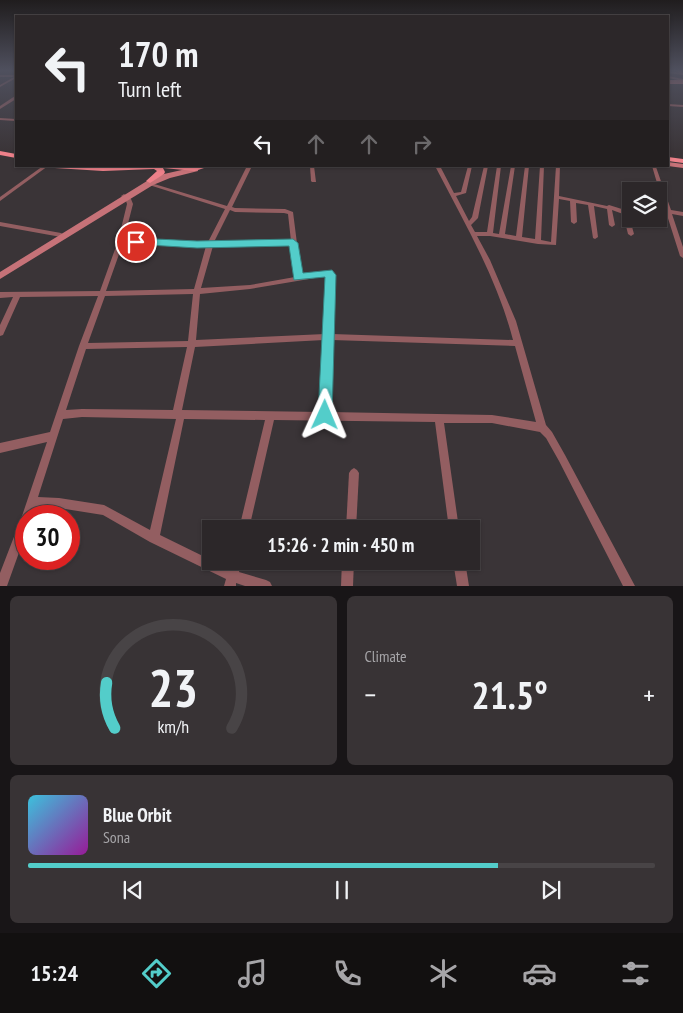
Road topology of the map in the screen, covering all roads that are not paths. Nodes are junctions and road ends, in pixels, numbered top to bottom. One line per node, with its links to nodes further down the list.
1 (14, 98): 4 (street)
2 (669, 105): 3 (street)
3 (683, 106)
4 (0, 108)
5 (0, 119): 6 (street)
6 (15, 120)
7 (0, 152): 8 (main road)
8 (15, 156)
9 (0, 157): 10 (main road)
10 (15, 160)
11 (669, 160): 12 (main road)
12 (683, 163)
13 (45, 167): 35 (street)
14 (71, 167): 15 (main road)
15 (137, 167)
16 (156, 167): 31 (main road)
17 (193, 167): 31 (street); 31 (street)
18 (250, 167): 39 (street)
19 (312, 167): 29 (street)
20 (438, 167): 32 (street)
21 (470, 167): 32 (street)
22 (486, 167): 44 (street)
23 (499, 167): 47 (street)
24 (513, 167): 50 (street)
25 (527, 167): 52 (street)
26 (542, 167): 54 (street)
27 (558, 167): 34 (street)
28 (654, 167): 30 (street)
29 (314, 181)
30 (658, 182)
31 (149, 183): 33 (street); 39 (street)
32 (452, 195): 44 (street)
33 (125, 197): 49 (street); 53 (street); 59 (street)
34 (557, 197): 36 (street); 54 (street)
35 (0, 198)
36 (573, 200): 37 (street); 42 (street)
37 (591, 204): 38 (street); 51 (street)
38 (609, 207): 45 (street); 48 (street)
39 (229, 209): 55 (street); 56 (street)
40 (667, 211): 41 (street); 57 (street)
41 (683, 214)
42 (574, 222)
43 (0, 224): 49 (street)
44 (468, 225): 46 (street)
45 (612, 225)
46 (473, 234): 47 (street); 67 (street)
47 (490, 234): 50 (street)
48 (631, 234)
49 (61, 235): 58 (street)
50 (502, 236): 52 (street)
51 (594, 237)
52 (519, 239): 54 (street)
53 (121, 240): 56 (street); 62 (street)
54 (538, 242)
55 (293, 243): 56 (street); 60 (street)
56 (210, 244): 61 (street)
57 (683, 256)
58 (0, 272)
59 (0, 276)
60 (298, 277): 61 (street); 66 (street)
61 (197, 292): 62 (street); 68 (street)
62 (102, 293): 63 (street); 69 (street)
63 (18, 294): 64 (street); 65 (street)
64 (0, 295)
65 (0, 333)
66 (327, 337): 67 (street); 68 (street); 73 (street)
67 (519, 343): 75 (street)
68 (192, 344): 69 (street); 70 (street)
69 (83, 346): 72 (street)
70 (179, 414): 71 (street); 72 (street); 84 (street)
71 (271, 414): 73 (street); 81 (street)
72 (60, 415): 76 (street)
73 (325, 415): 74 (street)
74 (439, 418): 75 (street); 83 (street)
75 (542, 428): 94 (street)
76 (54, 436): 77 (street); 79 (street)
77 (0, 448)
78 (354, 473): 82 (street)
79 (33, 502): 80 (street); 84 (street)
80 (32, 505)
81 (246, 520)
82 (351, 520)
83 (453, 520)
84 (154, 538): 89 (street)
85 (15, 544): 86 (street)
86 (3, 570): 90 (street)
87 (348, 570): 92 (street)
88 (460, 570): 93 (street)
89 (231, 581): 91 (street)
90 (1, 586)
91 (266, 586)
92 (347, 586)
93 (463, 586)
94 (630, 586)

